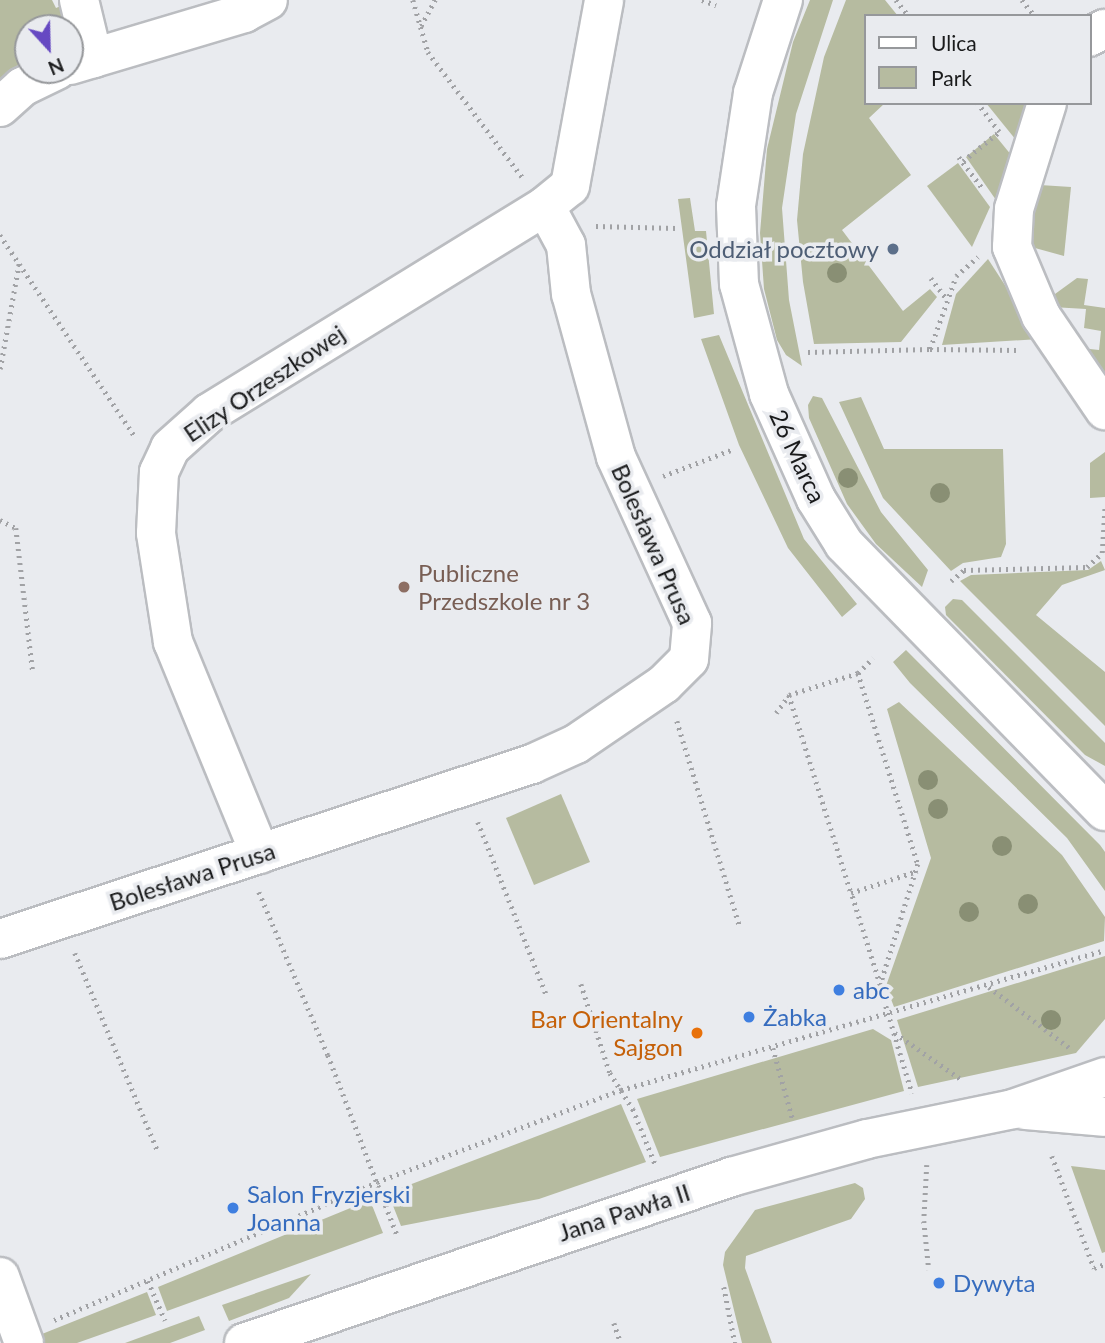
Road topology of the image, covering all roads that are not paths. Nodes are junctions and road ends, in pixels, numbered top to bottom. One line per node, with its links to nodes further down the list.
1 (268, 0): 4 (street)
2 (604, 0): 8 (street)
3 (783, 0): 10 (street, 26 Marca)
4 (84, 60)
5 (30, 84): 7 (street)
6 (1046, 105): 9 (street)
7 (0, 107)
8 (552, 216): 11 (street, Elizy Orzeszkowej); 11 (street, Bolesława Prusa)
9 (1105, 410)
10 (1103, 804)
11 (253, 856): 12 (street, Bolesława Prusa)
12 (0, 939)
13 (1105, 1077): 14 (street, Jana Pawła II)
14 (1013, 1109): 15 (street, Jana Pawła II); 18 (street, Jana Pawła II)
15 (1105, 1117)
16 (0, 1277): 17 (street)
17 (22, 1338)
18 (244, 1343)

